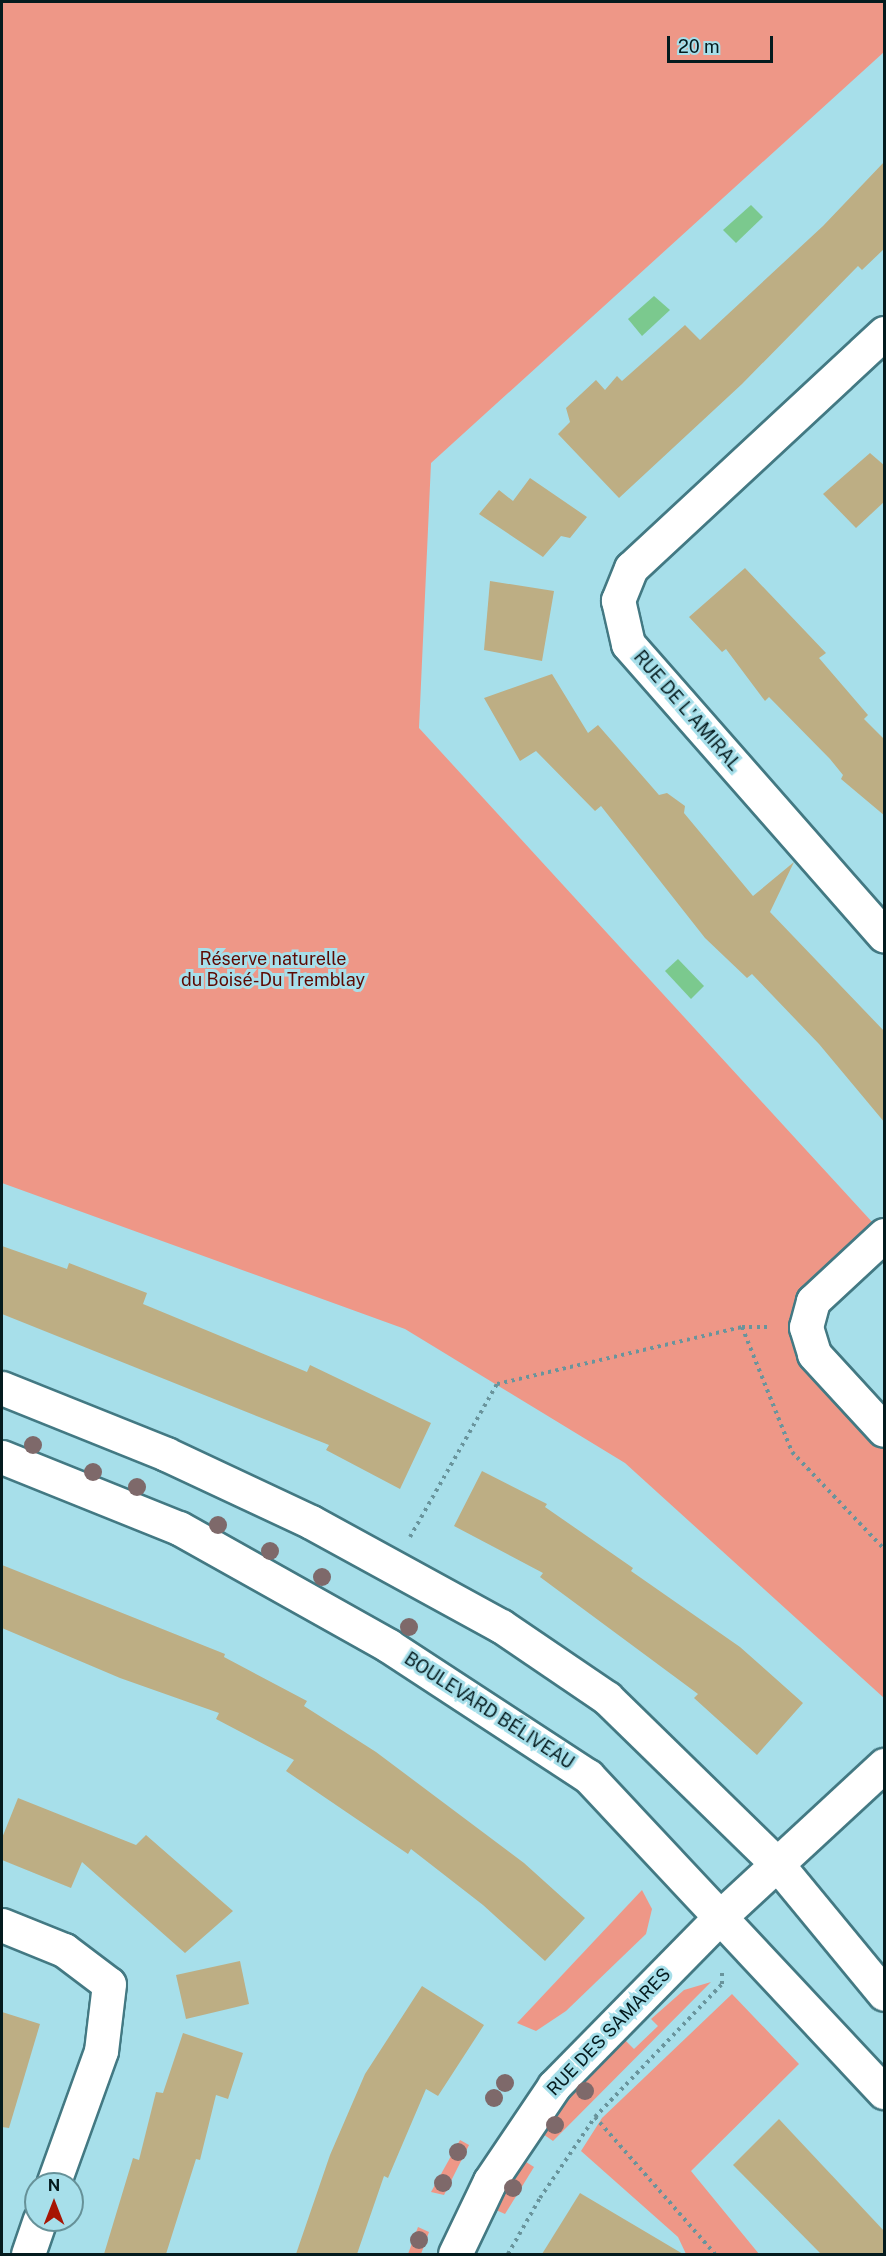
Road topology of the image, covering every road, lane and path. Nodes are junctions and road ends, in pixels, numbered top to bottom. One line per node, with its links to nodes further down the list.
1 (881, 343): 2 (street, RUE DE L'AMIRAL)
2 (885, 935)
3 (885, 1235): 5 (street)
4 (742, 1327): 5 (path); 9 (path); 10 (path)
5 (806, 1327): 7 (street)
6 (2, 1388): 10 (street)
7 (885, 1430)
8 (2, 1457): 13 (street, BOULEVARD BÉLIVEAU)
9 (885, 1549)
10 (393, 1566): 12 (street)
11 (885, 1765): 12 (street, RUE DES SAMARES)
12 (777, 1864): 13 (street, RUE DES SAMARES); 15 (street)
13 (722, 1915): 16 (street, BOULEVARD BÉLIVEAU); 17 (path); 21 (street, RUE DES SAMARES)
14 (2, 1925): 18 (street)
15 (885, 1994)
16 (885, 2092)
17 (595, 2117): 22 (path); 23 (path)
18 (57, 2172)
19 (36, 2232): 20 (street)
20 (28, 2254)
21 (455, 2254)
22 (508, 2254)
23 (715, 2254)

